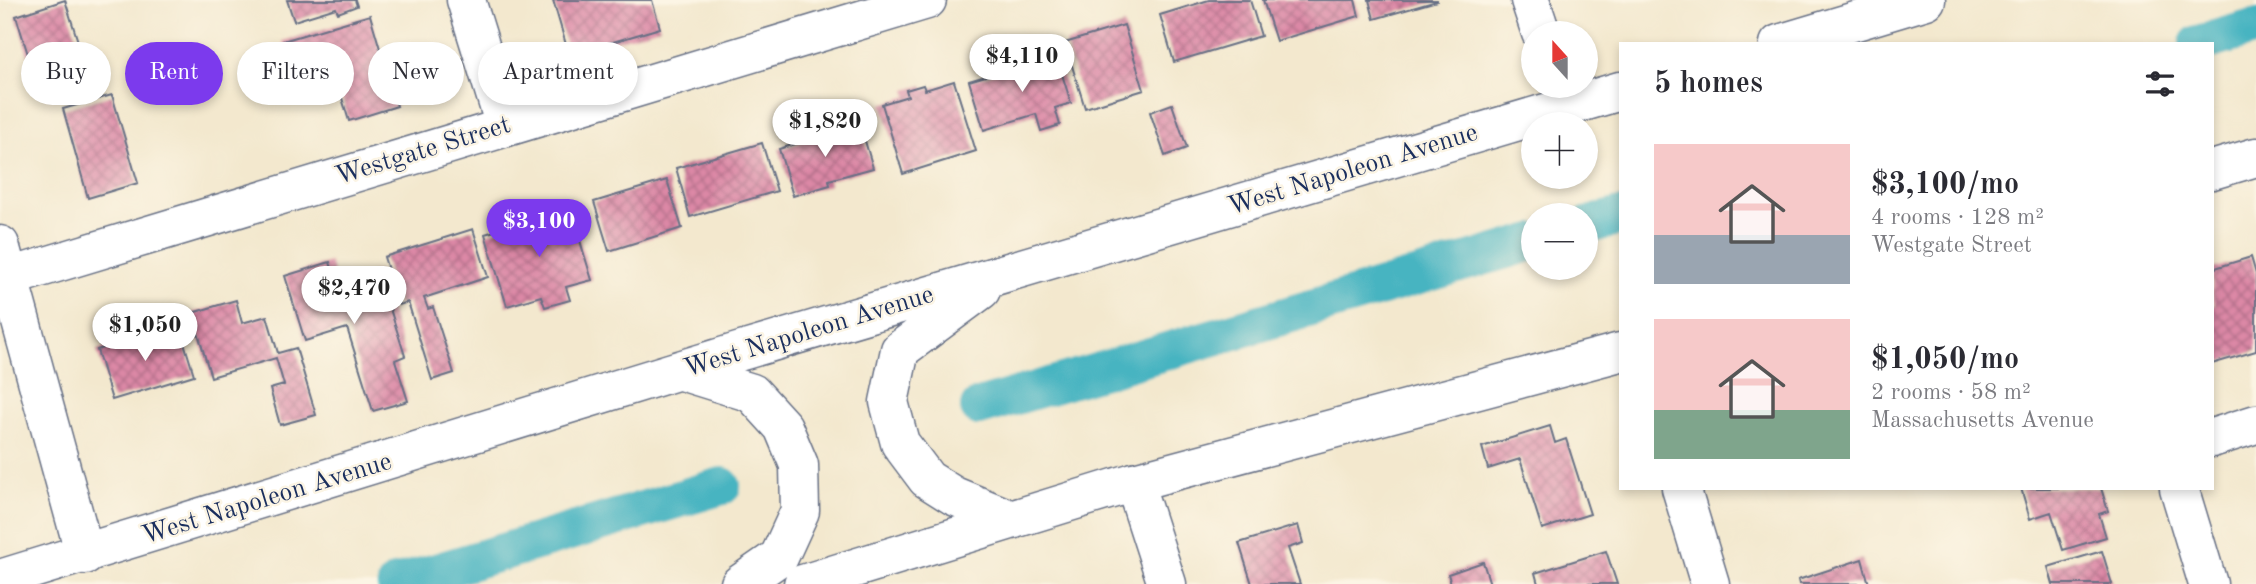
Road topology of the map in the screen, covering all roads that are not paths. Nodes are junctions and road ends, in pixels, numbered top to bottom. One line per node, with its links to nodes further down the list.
1 (466, 0): 10 (main road)
2 (927, 0): 10 (main road, Westgate Street)
3 (1530, 0): 5 (main road)
4 (1926, 0): 6 (main road)
5 (1537, 21)
6 (1786, 42)
7 (1619, 91): 8 (main road, West Napoleon Avenue)
8 (1598, 93)
9 (1556, 98): 14 (main road, West Napoleon Avenue)
10 (505, 127): 13 (main road, Westgate Street)
11 (2256, 157): 12 (main road)
12 (2214, 169)
13 (3, 267): 23 (main road)
14 (1002, 274): 16 (main road, West Napoleon Avenue); 22 (main road)
15 (1619, 352): 19 (main road)
16 (681, 371): 23 (main road, West Napoleon Avenue); 25 (main road)
17 (2256, 424): 18 (main road)
18 (2214, 437)
19 (1134, 482): 22 (main road); 27 (main road)
20 (1682, 490): 28 (main road)
21 (2180, 490): 29 (main road)
22 (1012, 520): 26 (main road)
23 (85, 555): 24 (main road, West Napoleon Avenue)
24 (0, 579)
25 (740, 584)
26 (803, 584)
27 (1167, 584)
28 (1710, 584)
29 (2208, 584)

